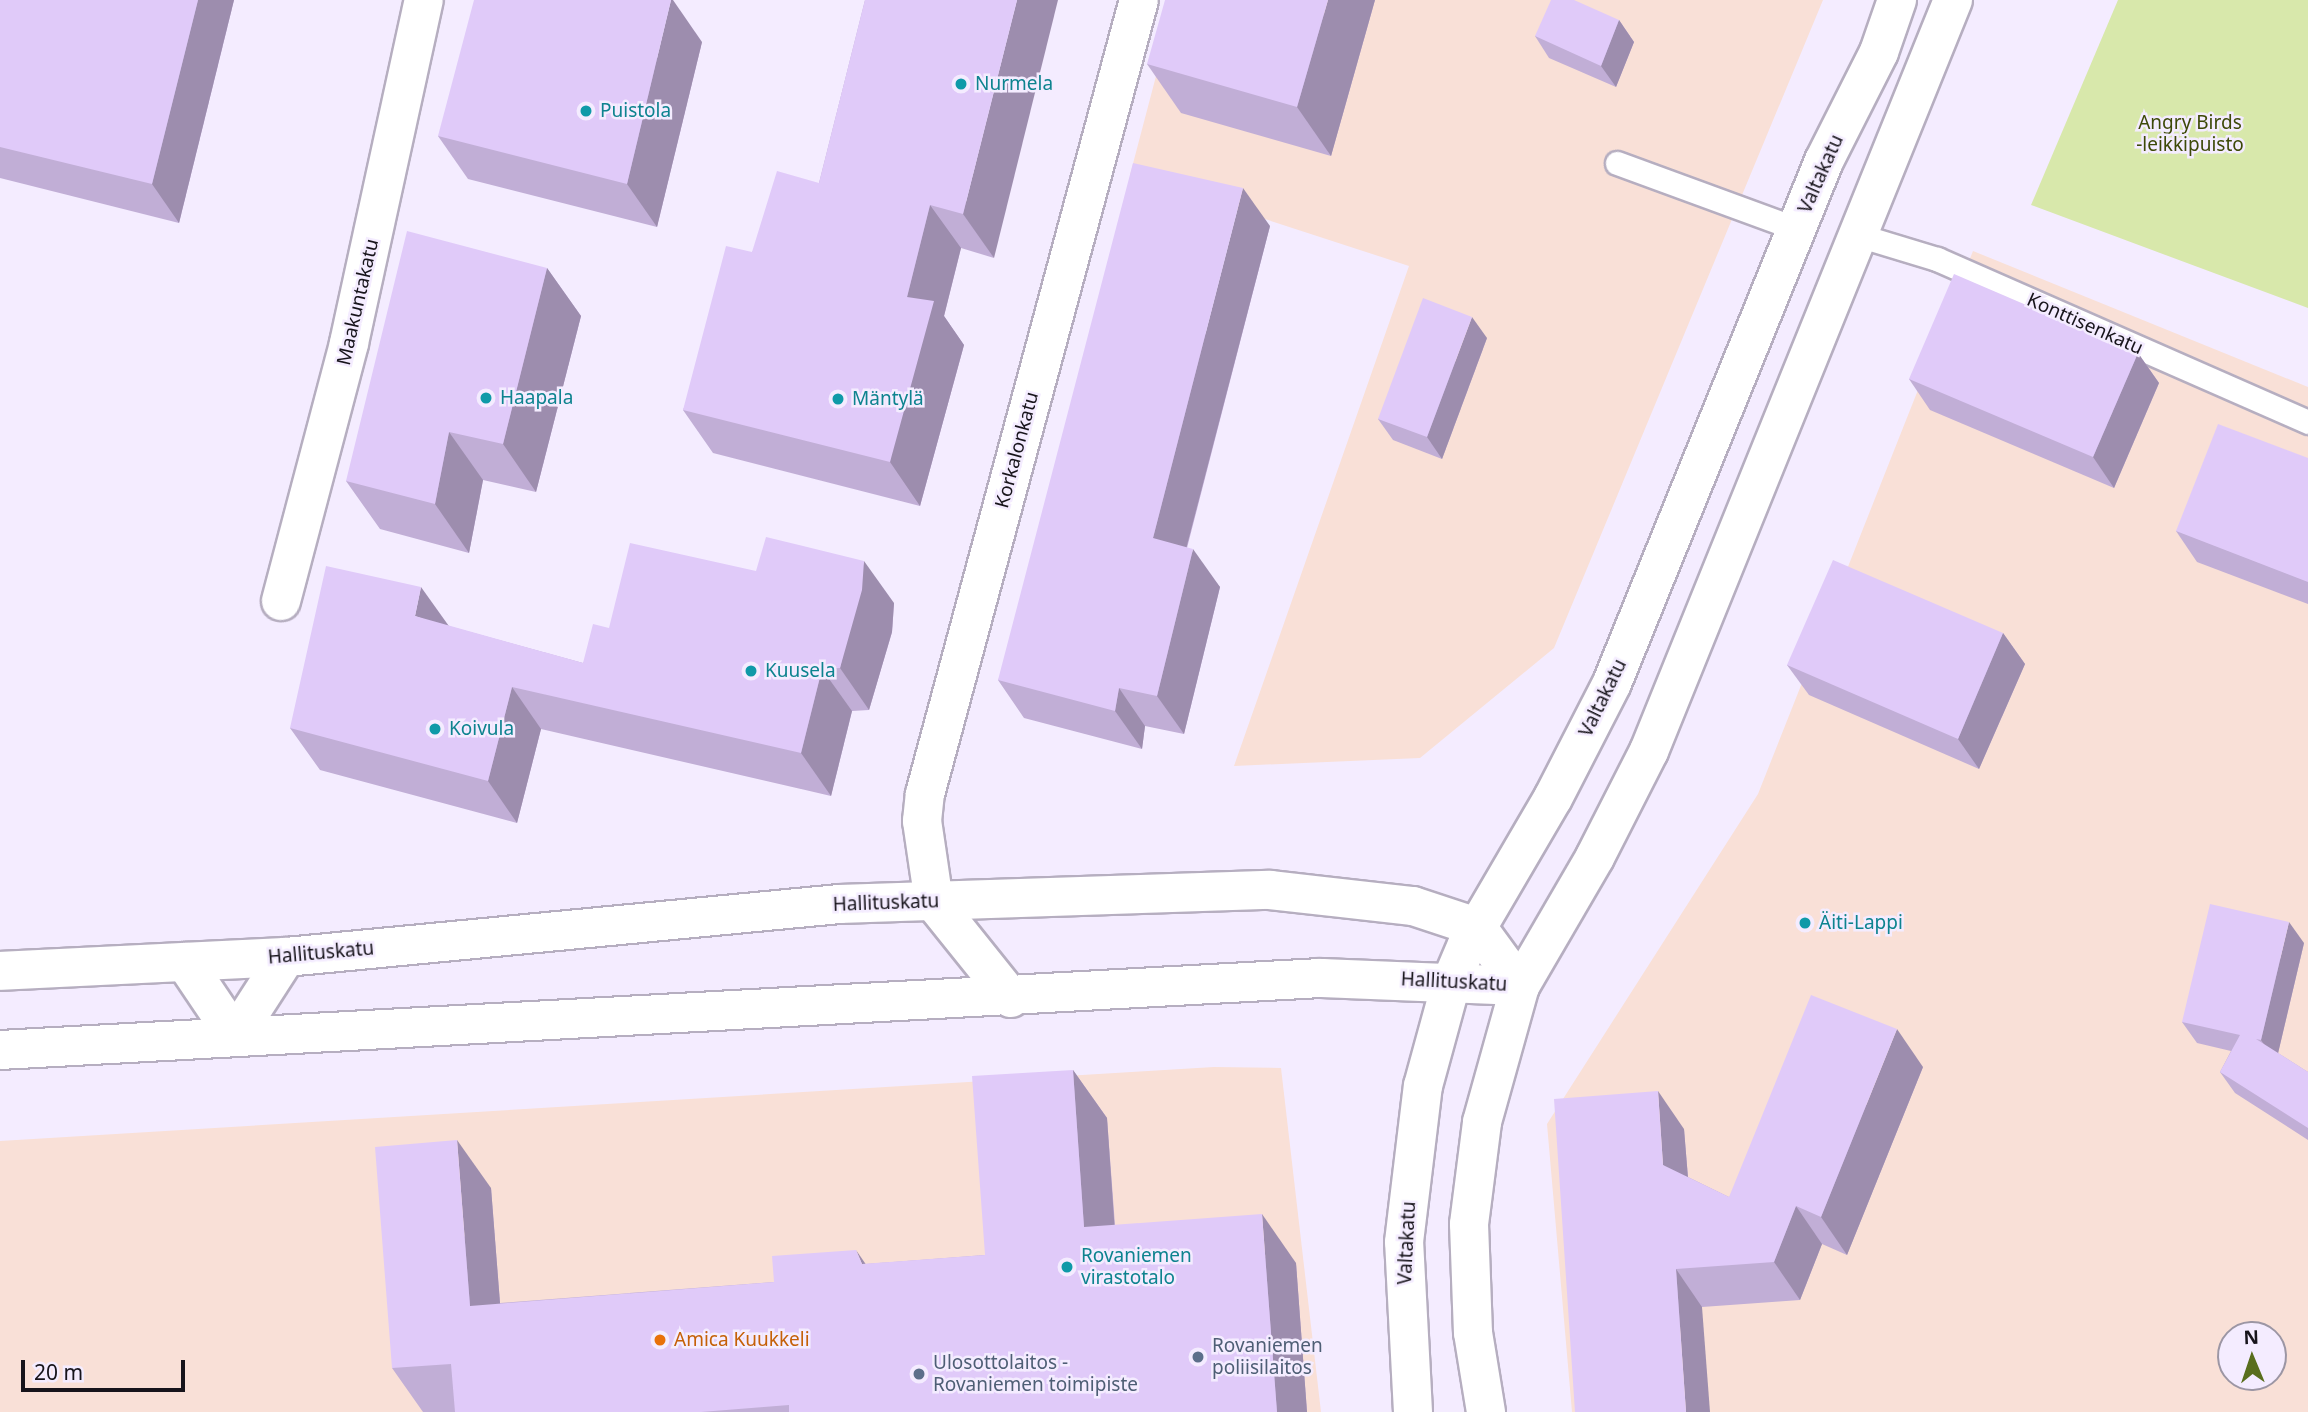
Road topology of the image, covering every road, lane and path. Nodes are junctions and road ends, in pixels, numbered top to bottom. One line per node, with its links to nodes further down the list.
1 (424, 0): 9 (street, Maakuntakatu)
2 (1139, 0): 10 (street, Korkalonkatu)
3 (1897, 0): 6 (street, Valtakatu)
4 (1953, 0): 7 (street)
5 (1617, 163): 6 (lane)
6 (1797, 229): 11 (street, Valtakatu)
7 (1858, 235): 8 (lane, Konttisenkatu); 16 (street)
8 (2308, 422)
9 (281, 601)
10 (934, 902): 11 (street, Hallituskatu); 12 (street, Hallituskatu); 17 (street)
11 (1477, 927): 15 (street, Valtakatu); 16 (street, Hallituskatu)
12 (286, 957): 13 (street, Hallituskatu); 18 (street)
13 (185, 962): 14 (street, Hallituskatu); 18 (street)
14 (0, 971)
15 (1452, 980): 16 (street, Hallituskatu); 17 (street, Hallituskatu); 20 (street, Valtakatu)
16 (1520, 986): 21 (street)
17 (1011, 998): 18 (street, Hallituskatu)
18 (235, 1036): 19 (street, Hallituskatu)
19 (0, 1050)
20 (1413, 1412)
21 (1486, 1412)

